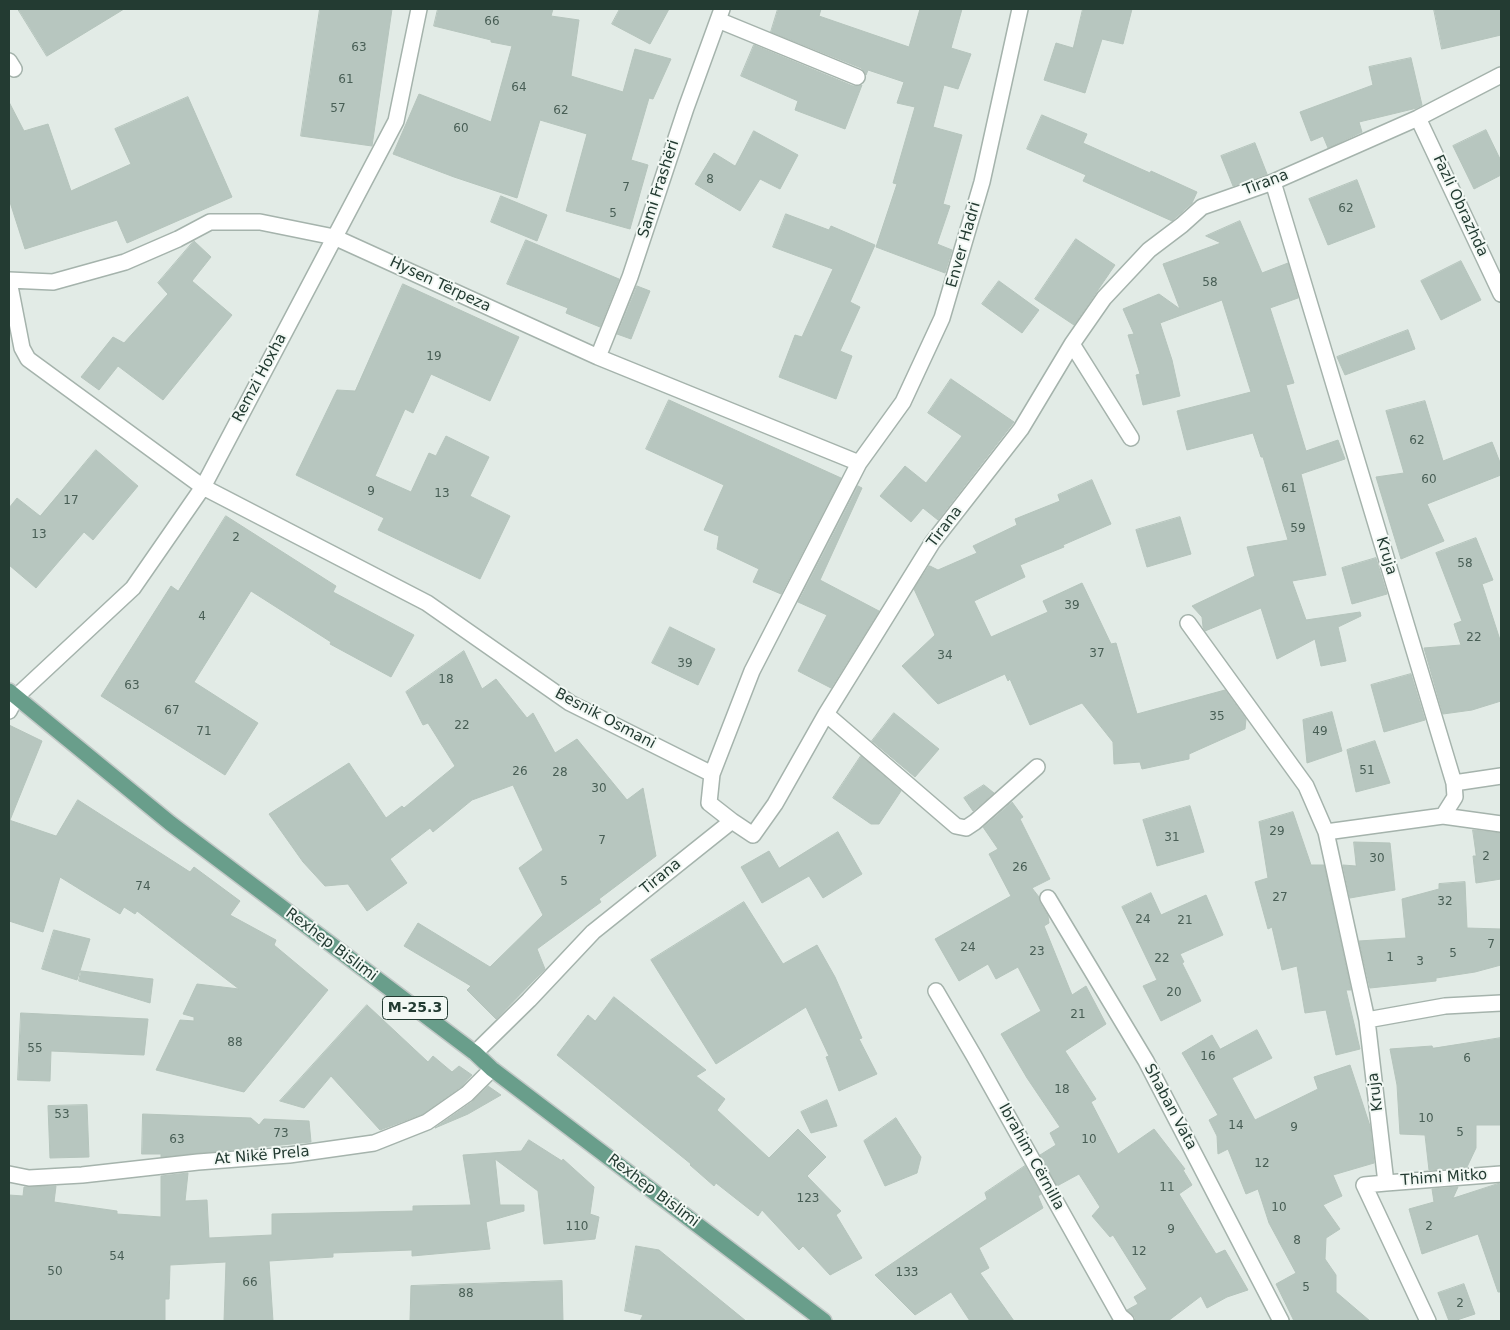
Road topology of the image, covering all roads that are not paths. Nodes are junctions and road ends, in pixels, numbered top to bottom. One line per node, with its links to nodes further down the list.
1 (419, 9): 8 (street, Remzi Hoxha)
2 (1020, 9): 14 (street, Enver Hadri)
3 (720, 14): 5 (street, Sami Frashëri); 12 (street, Sami Frashëri)
4 (1501, 75): 6 (street, Tirana)
5 (857, 77)
6 (1418, 118): 7 (street, Tirana); 10 (street, Fazli Obrazhda)
7 (1273, 182): 11 (street, Tirana); 23 (street, Kruja)
8 (334, 236): 9 (street, Hysen Tërpeza); 12 (street, Hysen Tërpeza); 15 (street, Remzi Hoxha)
9 (9, 280): 15 (street, Besnik Osmani)
10 (1501, 294)
11 (1072, 344): 13 (street); 19 (street, Tirana)
12 (598, 357): 14 (street, Hysen Tërpeza)
13 (1131, 438)
14 (859, 463): 21 (street)
15 (203, 487): 17 (street, Remzi Hoxha); 21 (street, Besnik Osmani)
16 (1188, 623): 27 (street, Kruja)
17 (13, 694): 18 (street); 32 (main road, Rexhep Bislimi / M-25.3)
18 (9, 712)
19 (826, 714): 20 (street); 25 (street, Tirana)
20 (1037, 767)
21 (712, 774): 25 (street)
22 (1501, 776): 23 (street)
23 (1454, 783): 24 (street, Kruja)
24 (1443, 816): 26 (street); 27 (street)
25 (732, 821): 32 (street, Tirana)
26 (1501, 824)
27 (1326, 832): 31 (street, Kruja)
28 (1048, 898): 39 (street, Shaban Vata)
29 (936, 992): 38 (street, Ibrahim Cërnilla)
30 (1501, 1003): 31 (street)
31 (1367, 1020): 36 (street, Kruja)
32 (475, 1053): 33 (main road, Rexhep Bislimi / M-25.3)
33 (492, 1069): 34 (street, At Nikë Prela); 37 (main road, Rexhep Bislimi / M-25.3)
34 (9, 1174)
35 (1501, 1174): 36 (street, Thimi Mitko)
36 (1386, 1183): 40 (street)
37 (824, 1321)
38 (1126, 1321)
39 (1281, 1321)
40 (1428, 1321)

